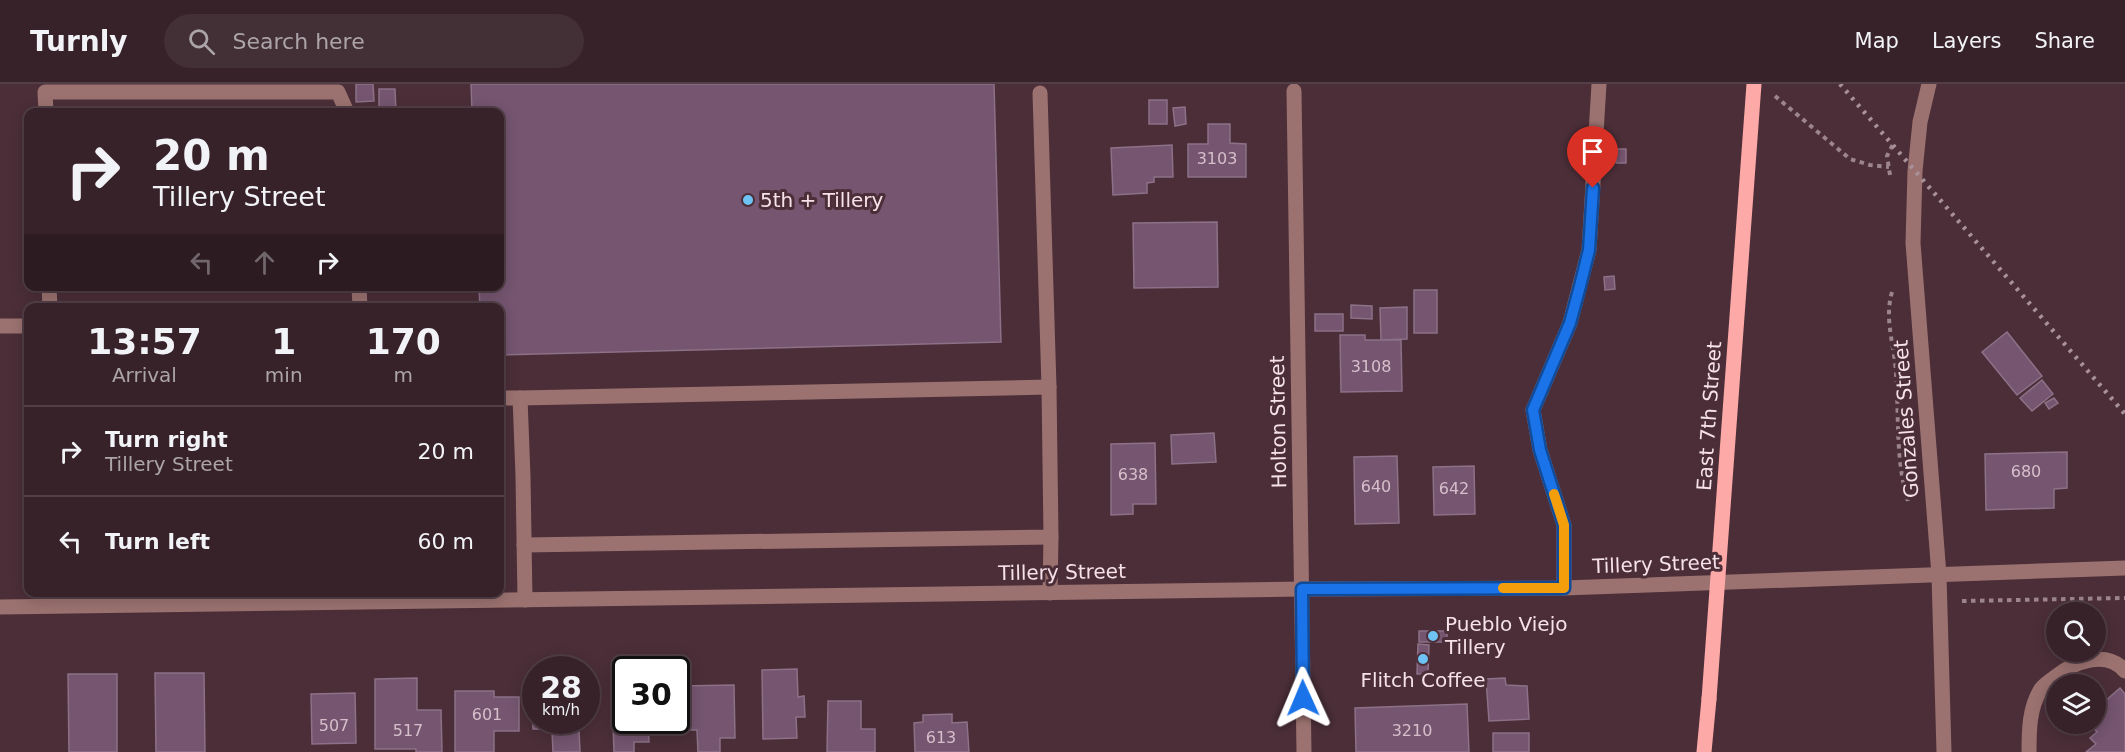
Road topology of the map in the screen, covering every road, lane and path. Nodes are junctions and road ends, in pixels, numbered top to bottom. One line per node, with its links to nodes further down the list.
1 (1599, 84): 19 (street)
2 (1754, 84): 28 (main road, East 7th Street, bridge)
3 (1929, 84): 18 (street, Gonzales Street)
4 (1294, 91): 20 (street, Holton Street)
5 (1770, 91): 9 (path)
6 (1040, 93): 12 (street)
7 (46, 108): 8 (street)
8 (345, 108)
9 (1889, 167)
10 (0, 326): 11 (street)
11 (24, 326)
12 (1049, 387): 14 (street); 15 (street)
13 (504, 398): 14 (street)
14 (520, 398): 16 (street)
15 (1051, 537): 16 (street); 21 (street)
16 (524, 545): 23 (street)
17 (2125, 568): 18 (street, Tillery Street)
18 (1939, 575): 19 (street, Tillery Street); 29 (street, Gonzales Street)
19 (1564, 588): 20 (street, Tillery Street)
20 (1302, 589): 21 (street, Tillery Street); 27 (street, Holton Street)
21 (1050, 593): 23 (street, Tillery Street)
22 (2125, 598): 24 (path)
23 (525, 600): 25 (street, Tillery Street)
24 (1964, 601)
25 (0, 607)
26 (2125, 671): 30 (street)
27 (1304, 752)
28 (1704, 752)
29 (1944, 752)
30 (2029, 752)

